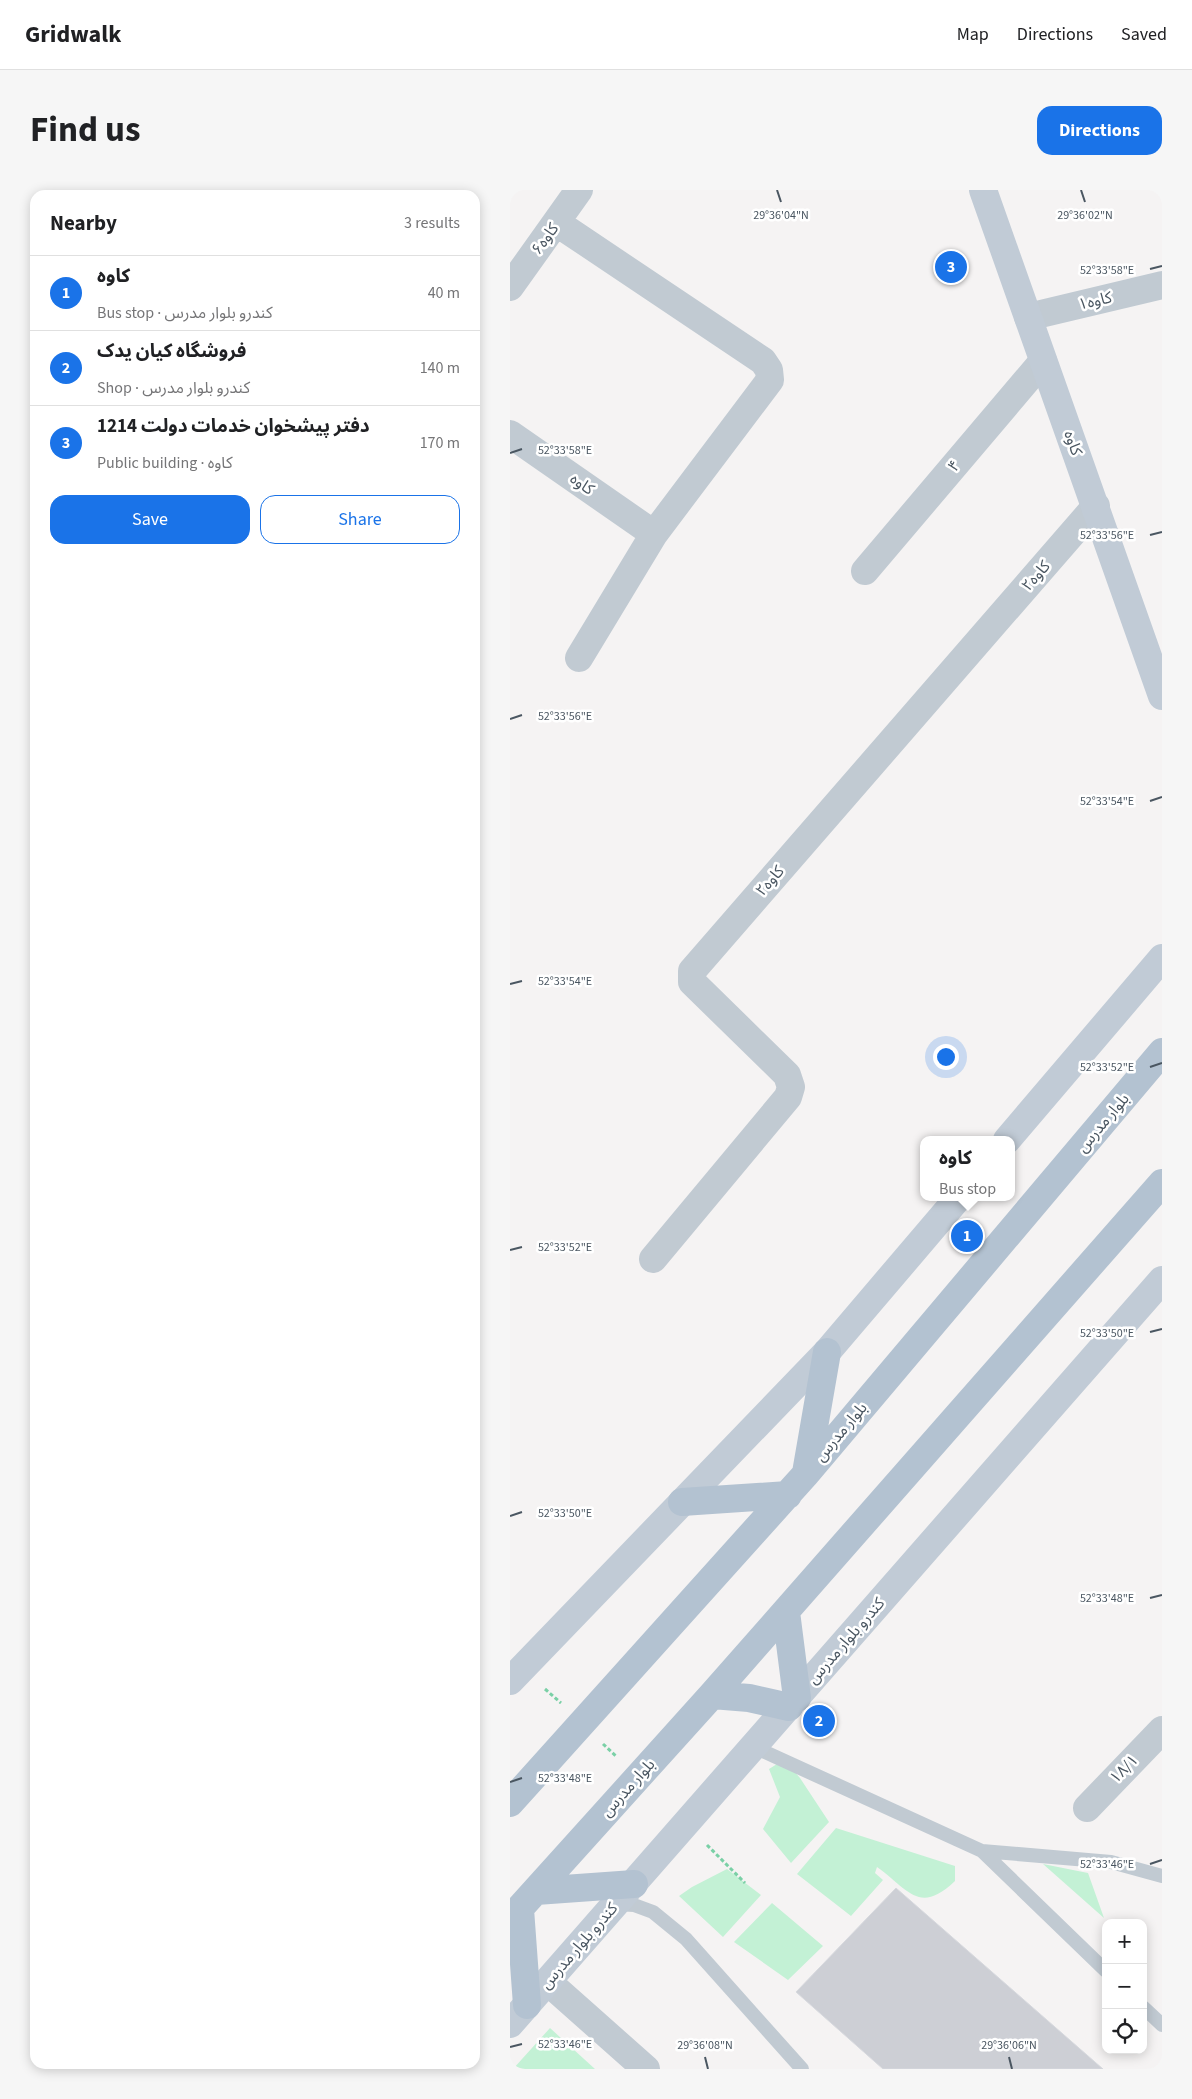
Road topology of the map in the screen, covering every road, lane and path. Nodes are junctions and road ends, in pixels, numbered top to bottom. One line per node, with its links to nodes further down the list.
1 (579, 190): 3 (street, کاوه۶)
2 (983, 190): 6 (main road, کاوه)
3 (557, 223): 5 (street, کاوه۶); 10 (street)
4 (1162, 285): 6 (street, کاوه۱)
5 (510, 287)
6 (1028, 317): 7 (main road, کاوه)
7 (1043, 361): 9 (main road, کاوه); 11 (street, ۴)
8 (510, 434): 10 (street, کاوه)
9 (1096, 506): 13 (main road, کاوه); 19 (street, کاوه۲)
10 (654, 534): 12 (street)
11 (865, 571)
12 (579, 658)
13 (1162, 696)
14 (1162, 958): 16 (main road)
15 (1162, 1052): 22 (main road, بلوار مدرس)
16 (1010, 1136)
17 (1162, 1183): 25 (main road, بلوار مدرس)
18 (955, 1201): 21 (main road)
19 (653, 1258)
20 (1162, 1280): 28 (main road, کندرو بلوار مدرس)
21 (828, 1352): 22 (main road); 24 (main road)
22 (805, 1475): 23 (main road, بلوار مدرس)
23 (788, 1495): 24 (main road); 31 (main road, بلوار مدرس)
24 (682, 1502): 26 (main road)
25 (786, 1612): 27 (main road, بلوار مدرس); 28 (main road)
26 (510, 1681)
27 (712, 1695): 28 (main road); 39 (main road, بلوار مدرس)
28 (793, 1702): 30 (main road, کندرو بلوار مدرس)
29 (1162, 1730): 32 (street, ۱۸/۱)
30 (754, 1747): 33 (main road, کندرو بلوار مدرس); 34 (lane)
31 (510, 1803)
32 (1087, 1808)
33 (686, 1824): 36 (path); 37 (main road, کندرو بلوار مدرس)
34 (982, 1852): 35 (lane); 40 (lane)
35 (1162, 1876)
36 (745, 1883)
37 (634, 1884): 38 (main road, کندرو بلوار مدرس); 39 (main road)
38 (615, 1904): 41 (main road, کندرو بلوار مدرس); 46 (lane)
39 (522, 1906): 43 (main road)
40 (1102, 1967)
41 (548, 1982): 43 (main road, کندرو بلوار مدرس); 45 (street)
42 (1145, 2009): 44 (lane)
43 (519, 2014)
44 (1162, 2025)
45 (646, 2069)
46 (802, 2069)

